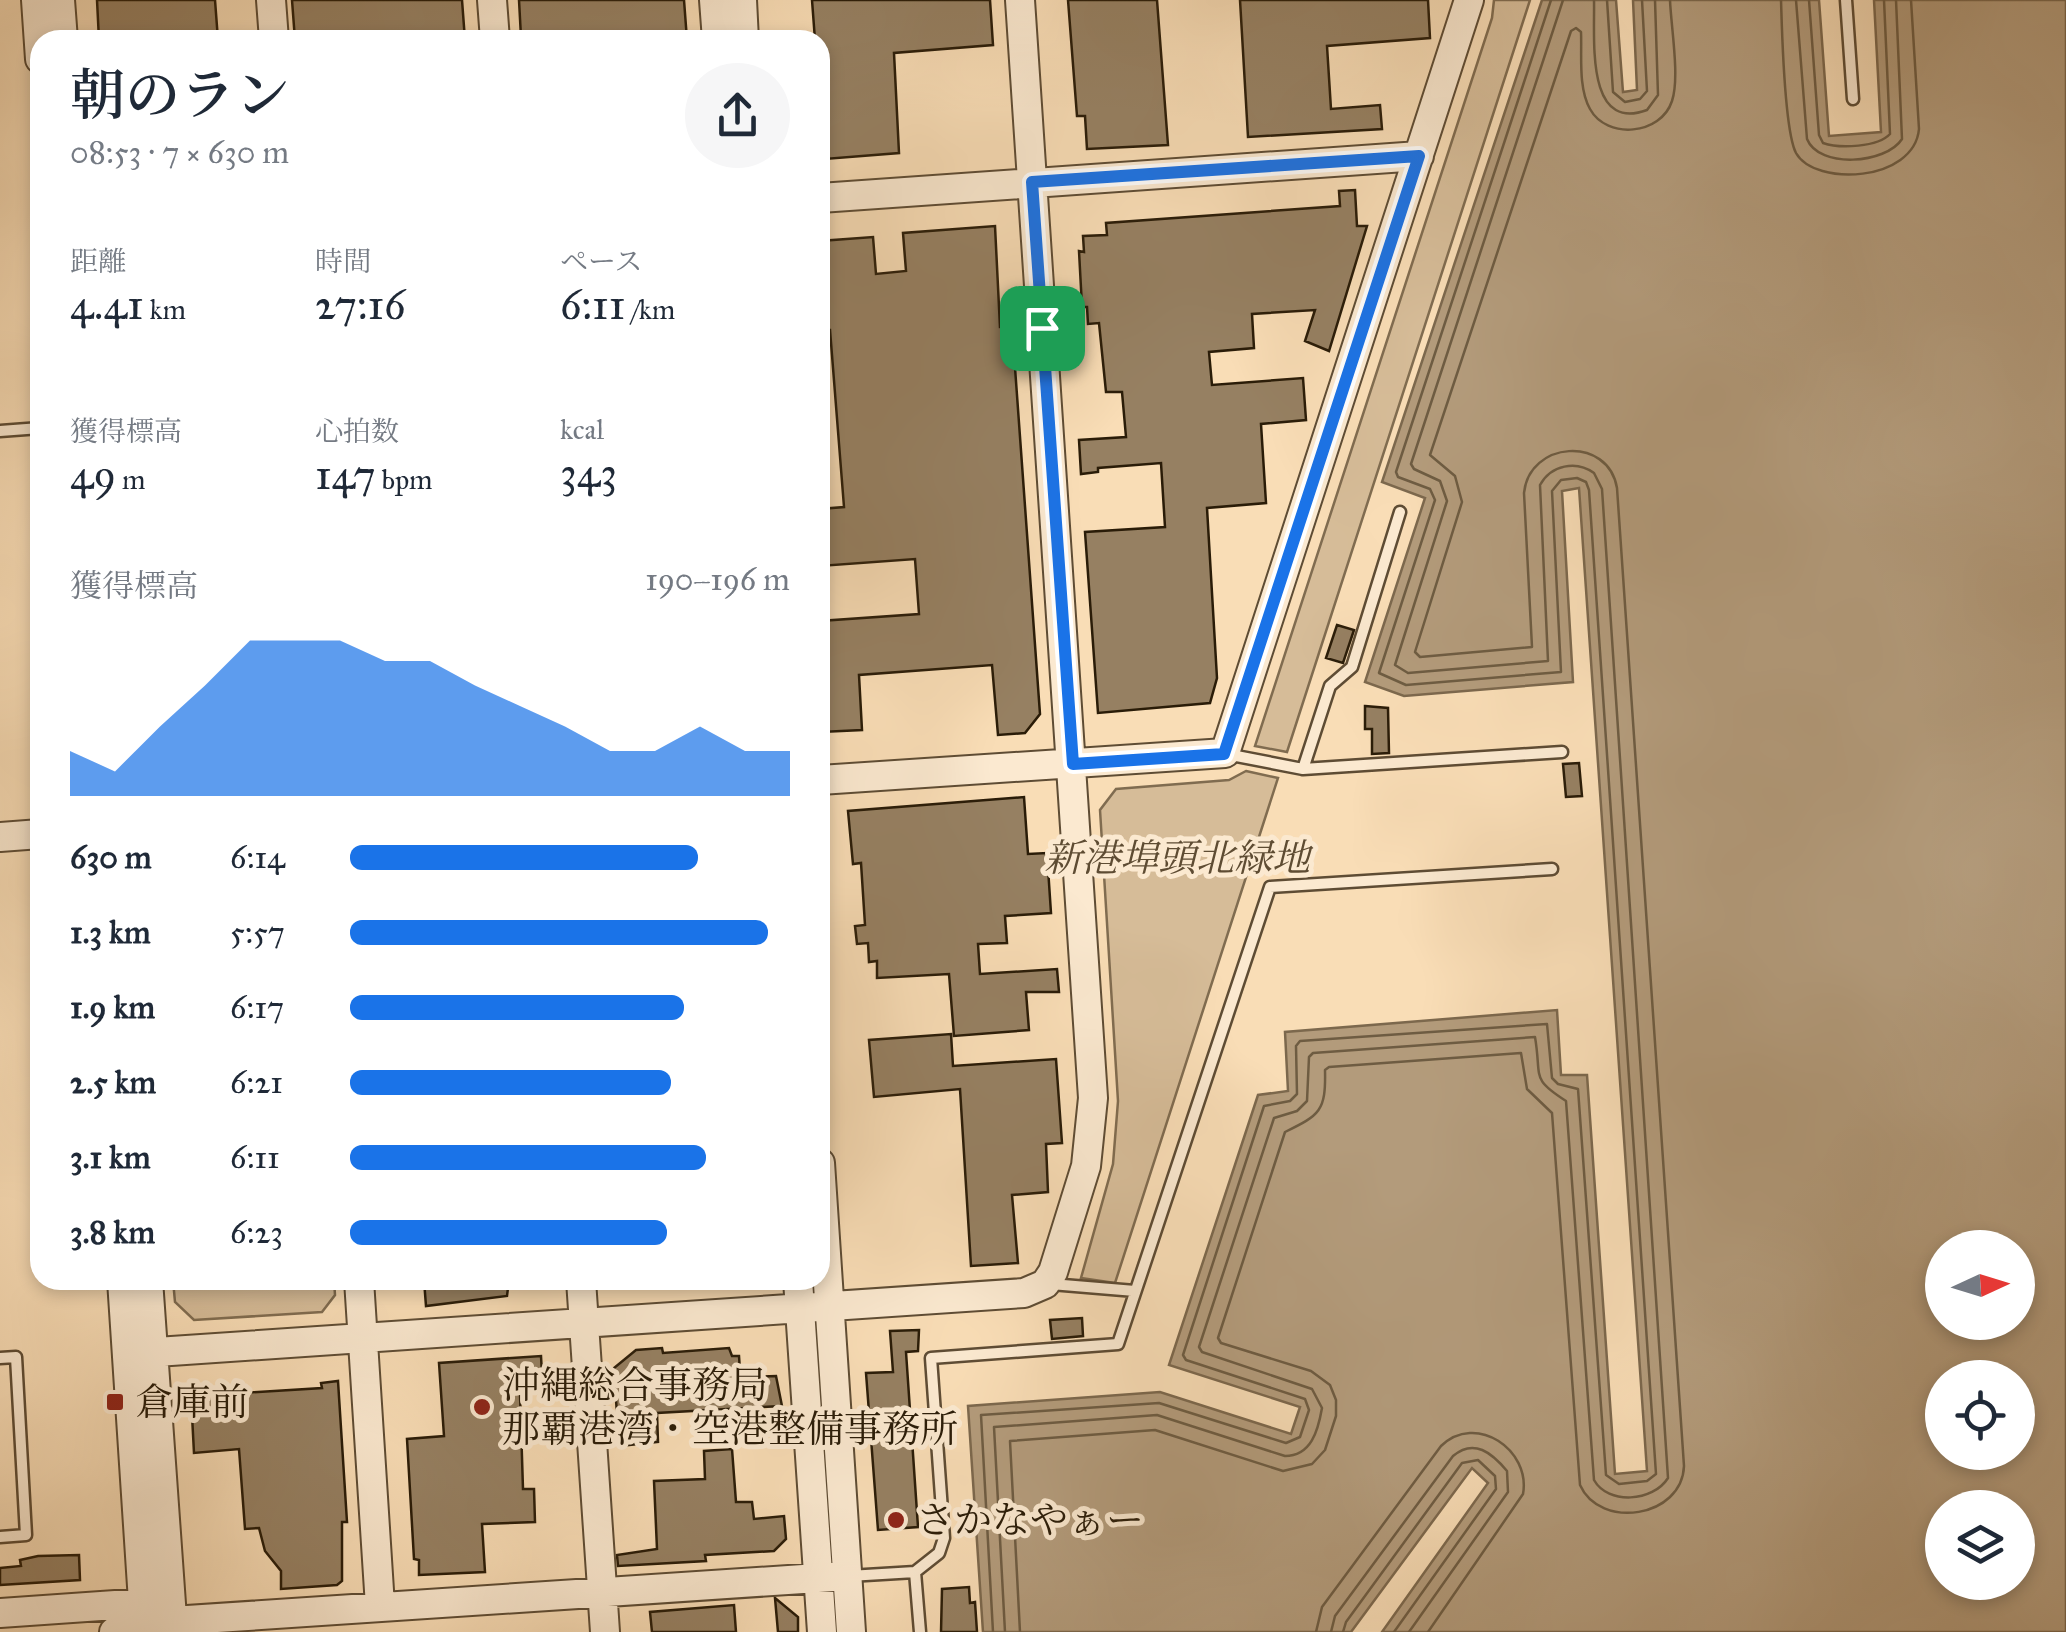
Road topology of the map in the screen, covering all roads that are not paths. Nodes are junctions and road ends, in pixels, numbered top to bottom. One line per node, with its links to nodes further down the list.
1 (36, 0): 10 (street)
2 (60, 0): 11 (street)
3 (271, 0): 12 (street)
4 (492, 0): 13 (street)
5 (714, 0): 14 (street)
6 (742, 0): 15 (street)
7 (1020, 0): 18 (street)
8 (1469, 0): 17 (street)
9 (1846, 0): 16 (lane)
10 (38, 30)
11 (62, 30)
12 (273, 30)
13 (494, 30)
14 (716, 30)
15 (744, 30)
16 (1853, 99)
17 (1419, 156): 18 (street); 24 (street)
18 (1032, 182): 19 (street); 25 (street)
19 (830, 197)
20 (30, 429): 21 (lane)
21 (0, 431)
22 (1400, 512): 26 (lane)
23 (1562, 752): 26 (lane)
24 (1224, 754): 25 (street); 26 (lane)
25 (1073, 764): 27 (street); 31 (street)
26 (1303, 769)
27 (830, 779)
28 (30, 835): 29 (street)
29 (0, 837)
30 (1552, 869): 37 (lane)
31 (1045, 1284): 37 (lane); 39 (street)
32 (124, 1290): 42 (street)
33 (147, 1290): 42 (street)
34 (360, 1290): 41 (street)
35 (582, 1290): 40 (street)
36 (828, 1290): 39 (street)
37 (1135, 1292): 45 (lane)
38 (799, 1293): 39 (street); 40 (street); 47 (street)
39 (829, 1305): 46 (street)
40 (584, 1322): 41 (street); 48 (street)
41 (363, 1338): 42 (street); 49 (street)
42 (140, 1353): 51 (street)
43 (0, 1358): 44 (lane)
44 (0, 1537)
45 (915, 1572): 46 (lane); 56 (lane)
46 (848, 1576): 47 (street); 55 (street)
47 (818, 1578): 48 (street); 54 (street)
48 (602, 1591): 49 (street); 53 (street)
49 (380, 1606): 51 (street)
50 (0, 1613): 51 (street)
51 (156, 1623): 52 (street)
52 (114, 1632)
53 (605, 1632)
54 (822, 1632)
55 (852, 1632)
56 (920, 1632)

